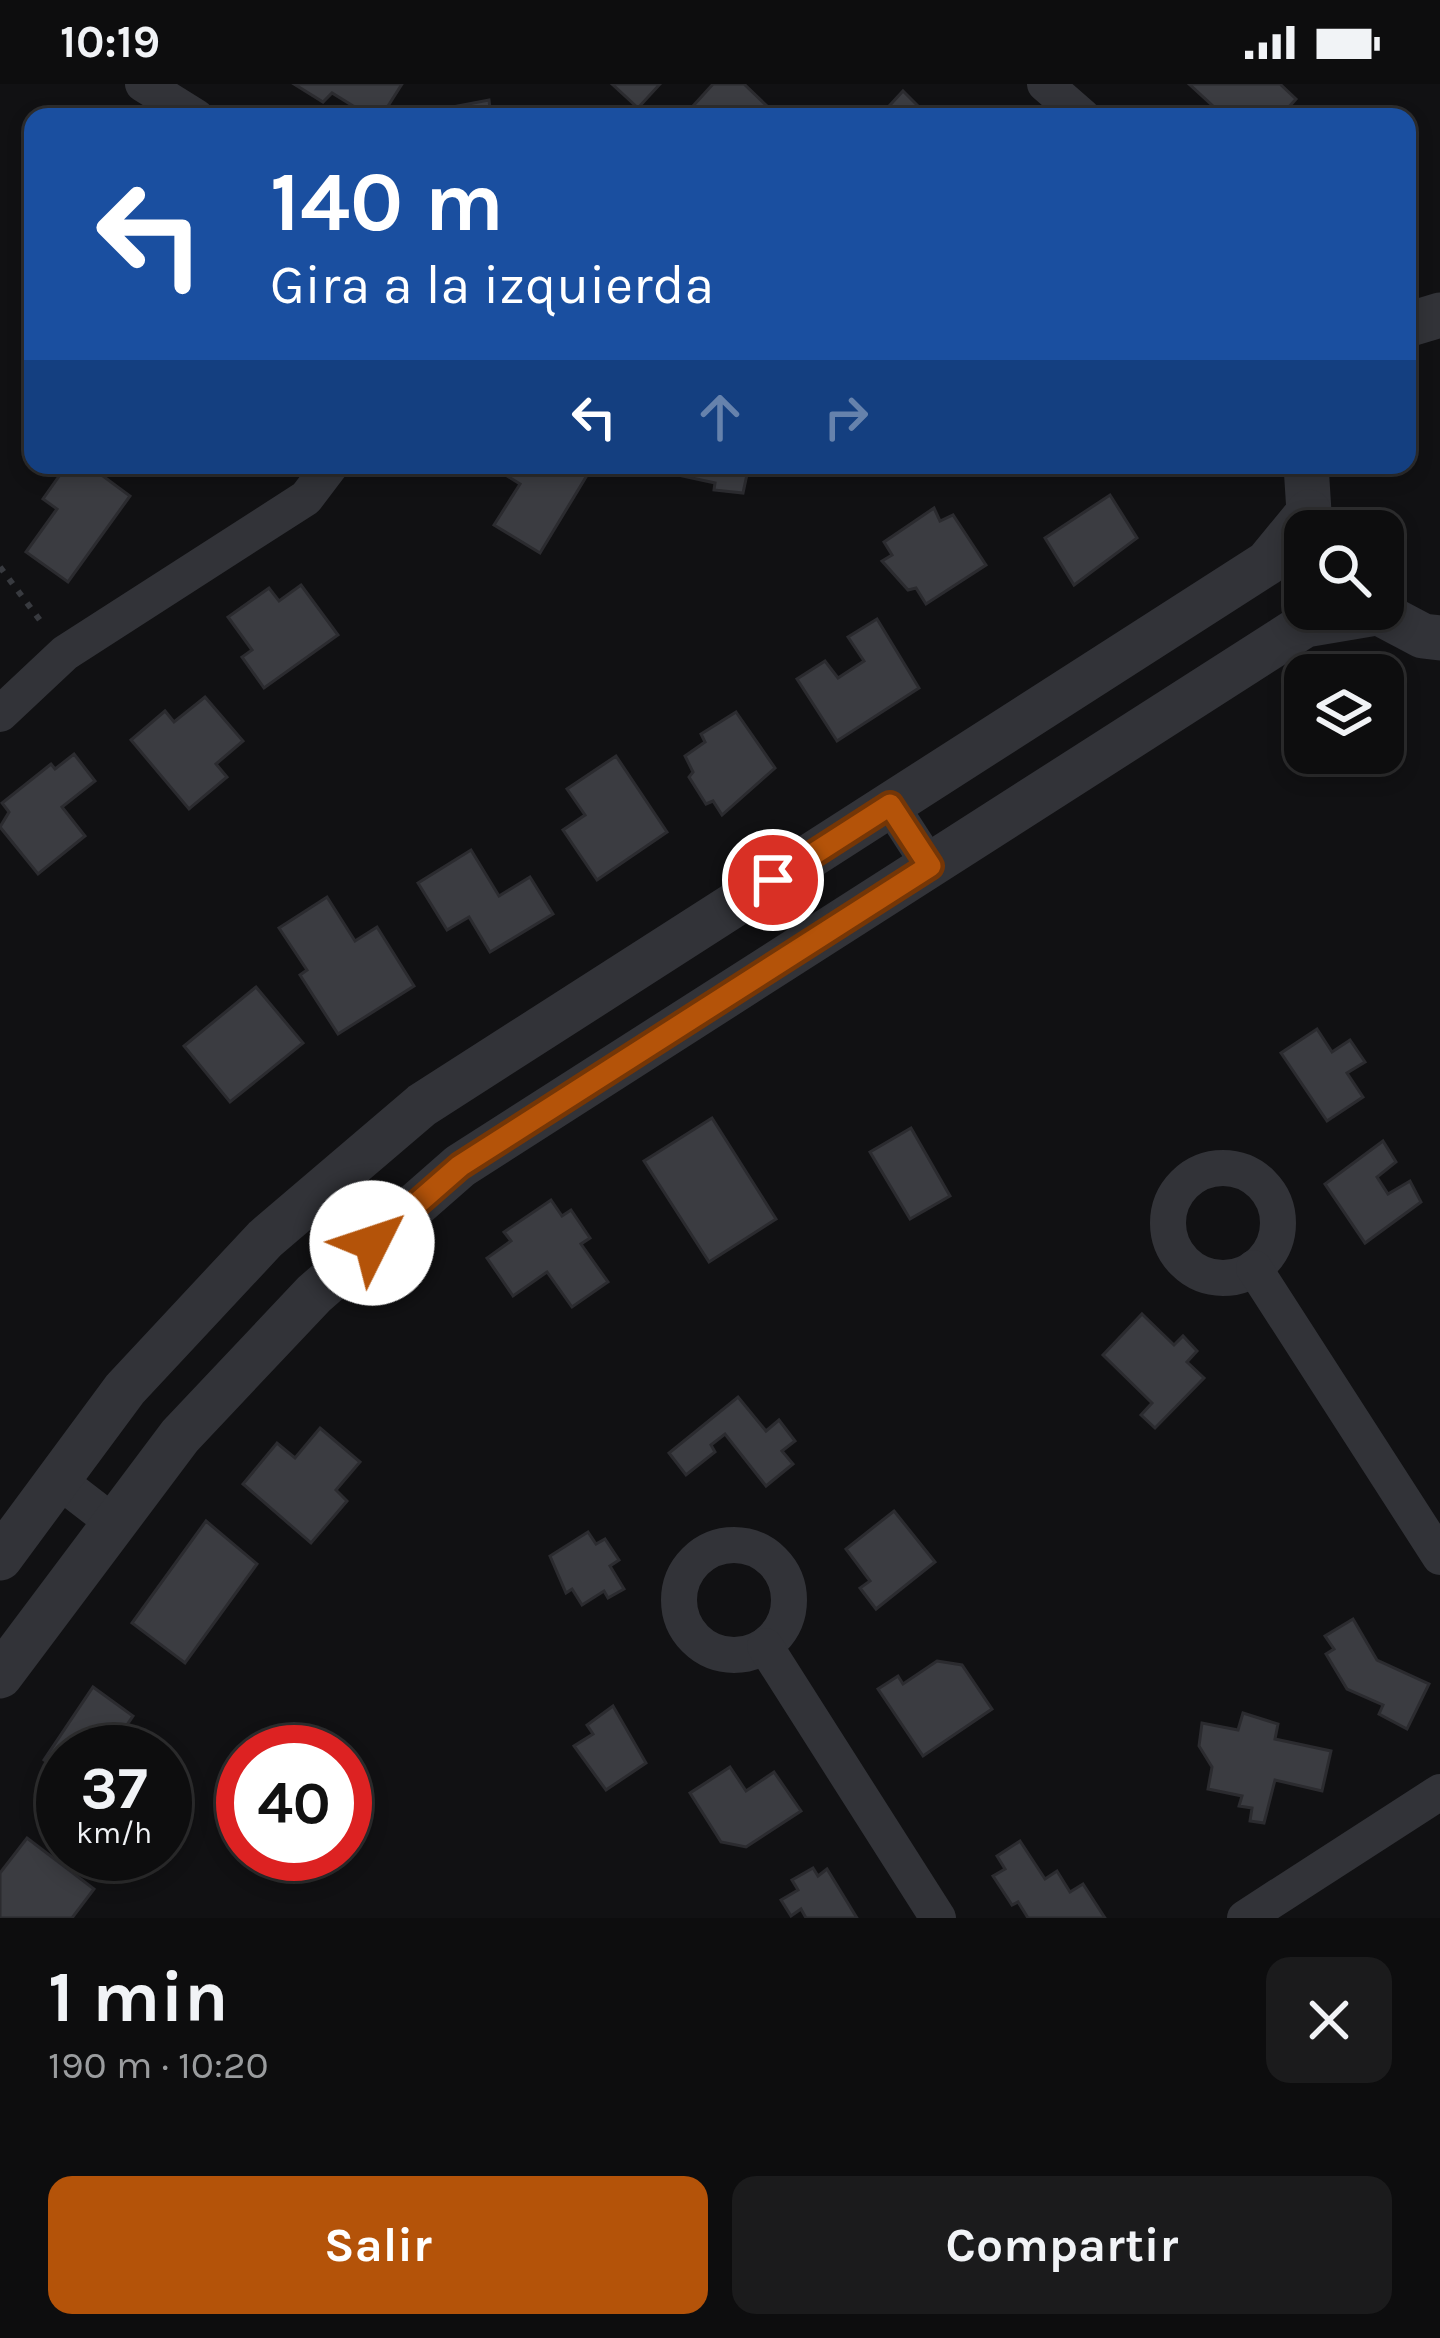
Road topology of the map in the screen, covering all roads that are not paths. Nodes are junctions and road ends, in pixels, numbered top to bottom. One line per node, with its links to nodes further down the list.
1 (143, 84): 3 (street)
2 (1045, 84): 4 (street)
3 (182, 108)
4 (1073, 108)
5 (324, 474): 12 (street)
6 (1307, 474): 7 (street)
7 (1312, 510)
8 (1284, 548): 13 (street)
9 (1404, 623): 11 (street)
10 (1300, 630): 14 (street)
11 (1440, 638)
12 (0, 714)
13 (890, 805): 14 (street); 16 (street)
14 (930, 866): 17 (street)
15 (1254, 1268): 18 (street)
16 (58, 1480): 17 (street); 19 (street)
17 (116, 1524): 21 (street)
18 (1440, 1557)
19 (0, 1558)
20 (765, 1646): 23 (street)
21 (0, 1676)
22 (1440, 1792): 24 (street)
23 (938, 1918)
24 (1245, 1918)

